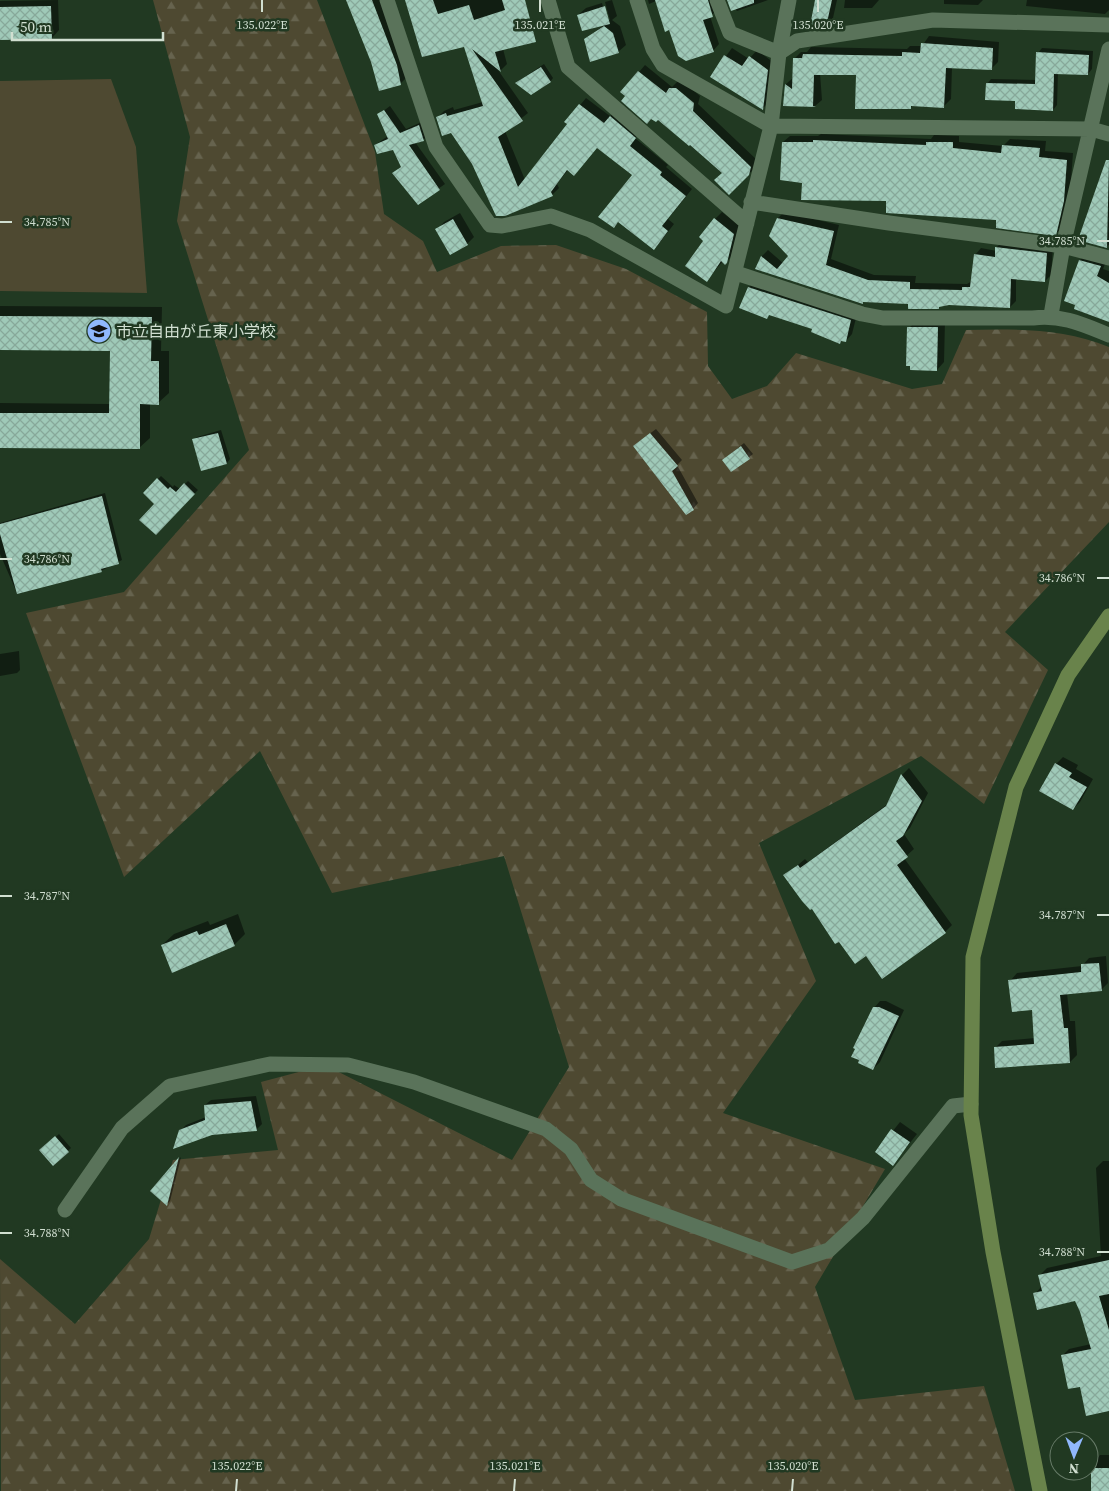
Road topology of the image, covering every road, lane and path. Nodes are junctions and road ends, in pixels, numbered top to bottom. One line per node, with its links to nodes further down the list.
1 (387, 0): 16 (street)
2 (548, 0): 13 (street)
3 (636, 0): 9 (street)
4 (717, 0): 8 (street)
5 (789, 0): 8 (street)
6 (1109, 26): 8 (street)
7 (1109, 49): 10 (street)
8 (780, 53): 9 (street)
9 (771, 126): 10 (street); 12 (street)
10 (1091, 129): 11 (street); 14 (street)
11 (1109, 134)
12 (751, 202): 13 (street); 14 (street)
13 (747, 223): 16 (street)
14 (1063, 246): 15 (street); 17 (street)
15 (1109, 258)
16 (736, 273): 17 (street)
17 (1051, 315): 18 (street)
18 (1109, 335)
19 (1109, 616): 20 (street)
20 (971, 1104): 21 (street); 22 (street)
21 (64, 1210)
22 (1040, 1491)

